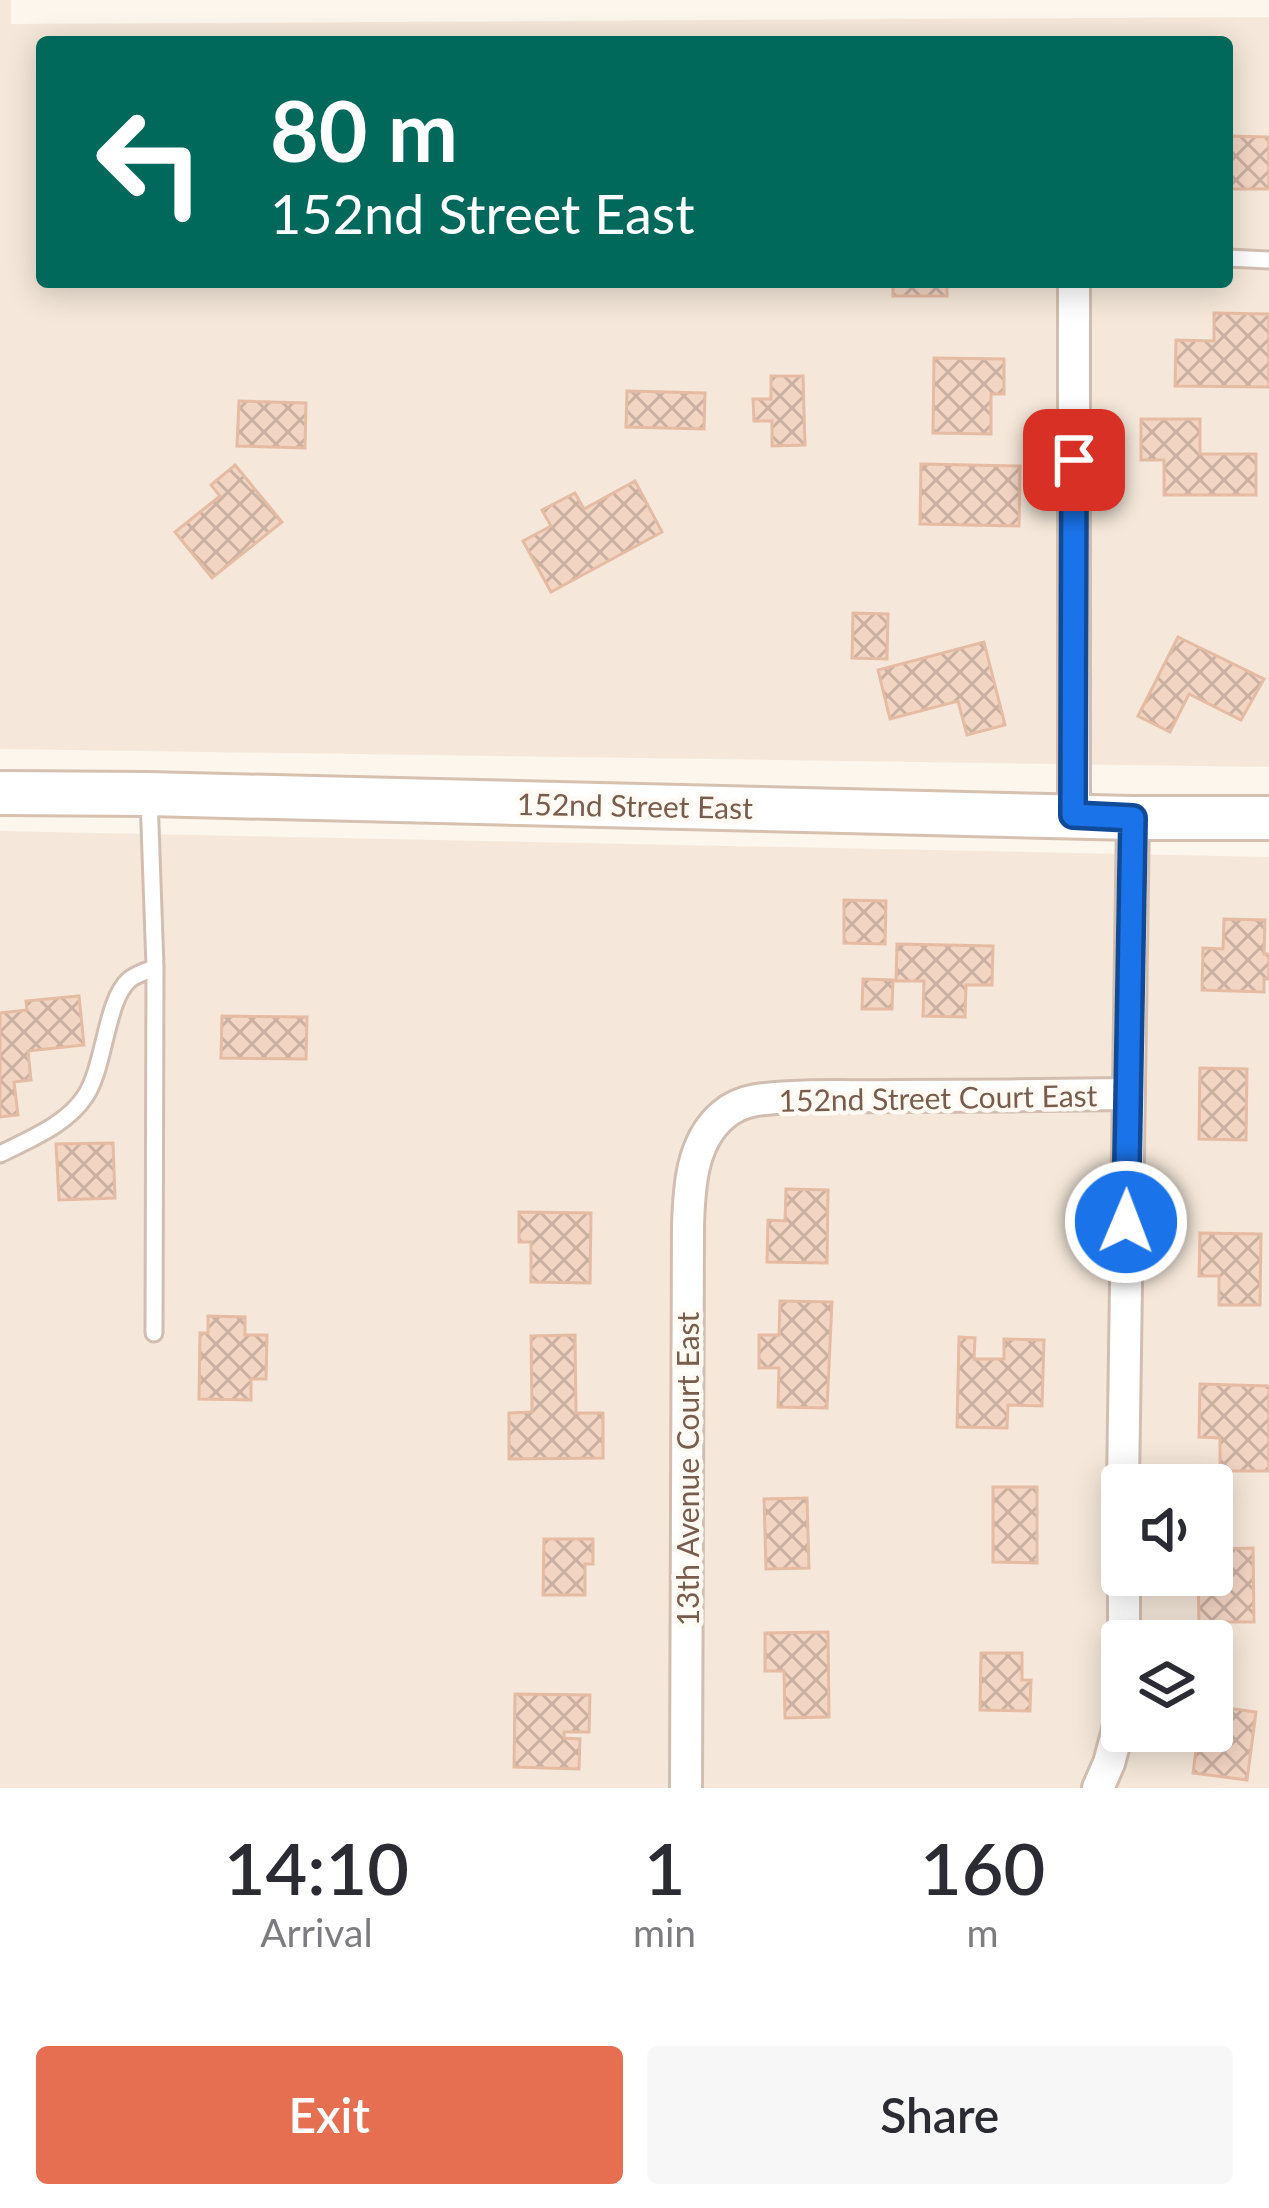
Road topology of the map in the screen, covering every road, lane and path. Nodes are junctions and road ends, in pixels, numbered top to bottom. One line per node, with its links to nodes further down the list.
1 (1233, 258): 2 (lane)
2 (1269, 260)
3 (1074, 288): 6 (street)
4 (0, 793): 5 (main road, 152nd Street East)
5 (148, 794): 6 (main road, 152nd Street East); 9 (lane)
6 (1073, 815): 7 (main road, 152nd Street East)
7 (1133, 818): 8 (main road, 152nd Street East); 10 (street)
8 (1269, 818)
9 (155, 967): 12 (lane); 13 (lane)
10 (1129, 1094): 11 (street, 152nd Street Court East); 14 (street)
11 (699, 1151): 16 (street, 13th Avenue Court East)
12 (0, 1154)
13 (154, 1333)
14 (1124, 1464)
15 (1112, 1752): 17 (street)
16 (686, 1788)
17 (1098, 1788)

